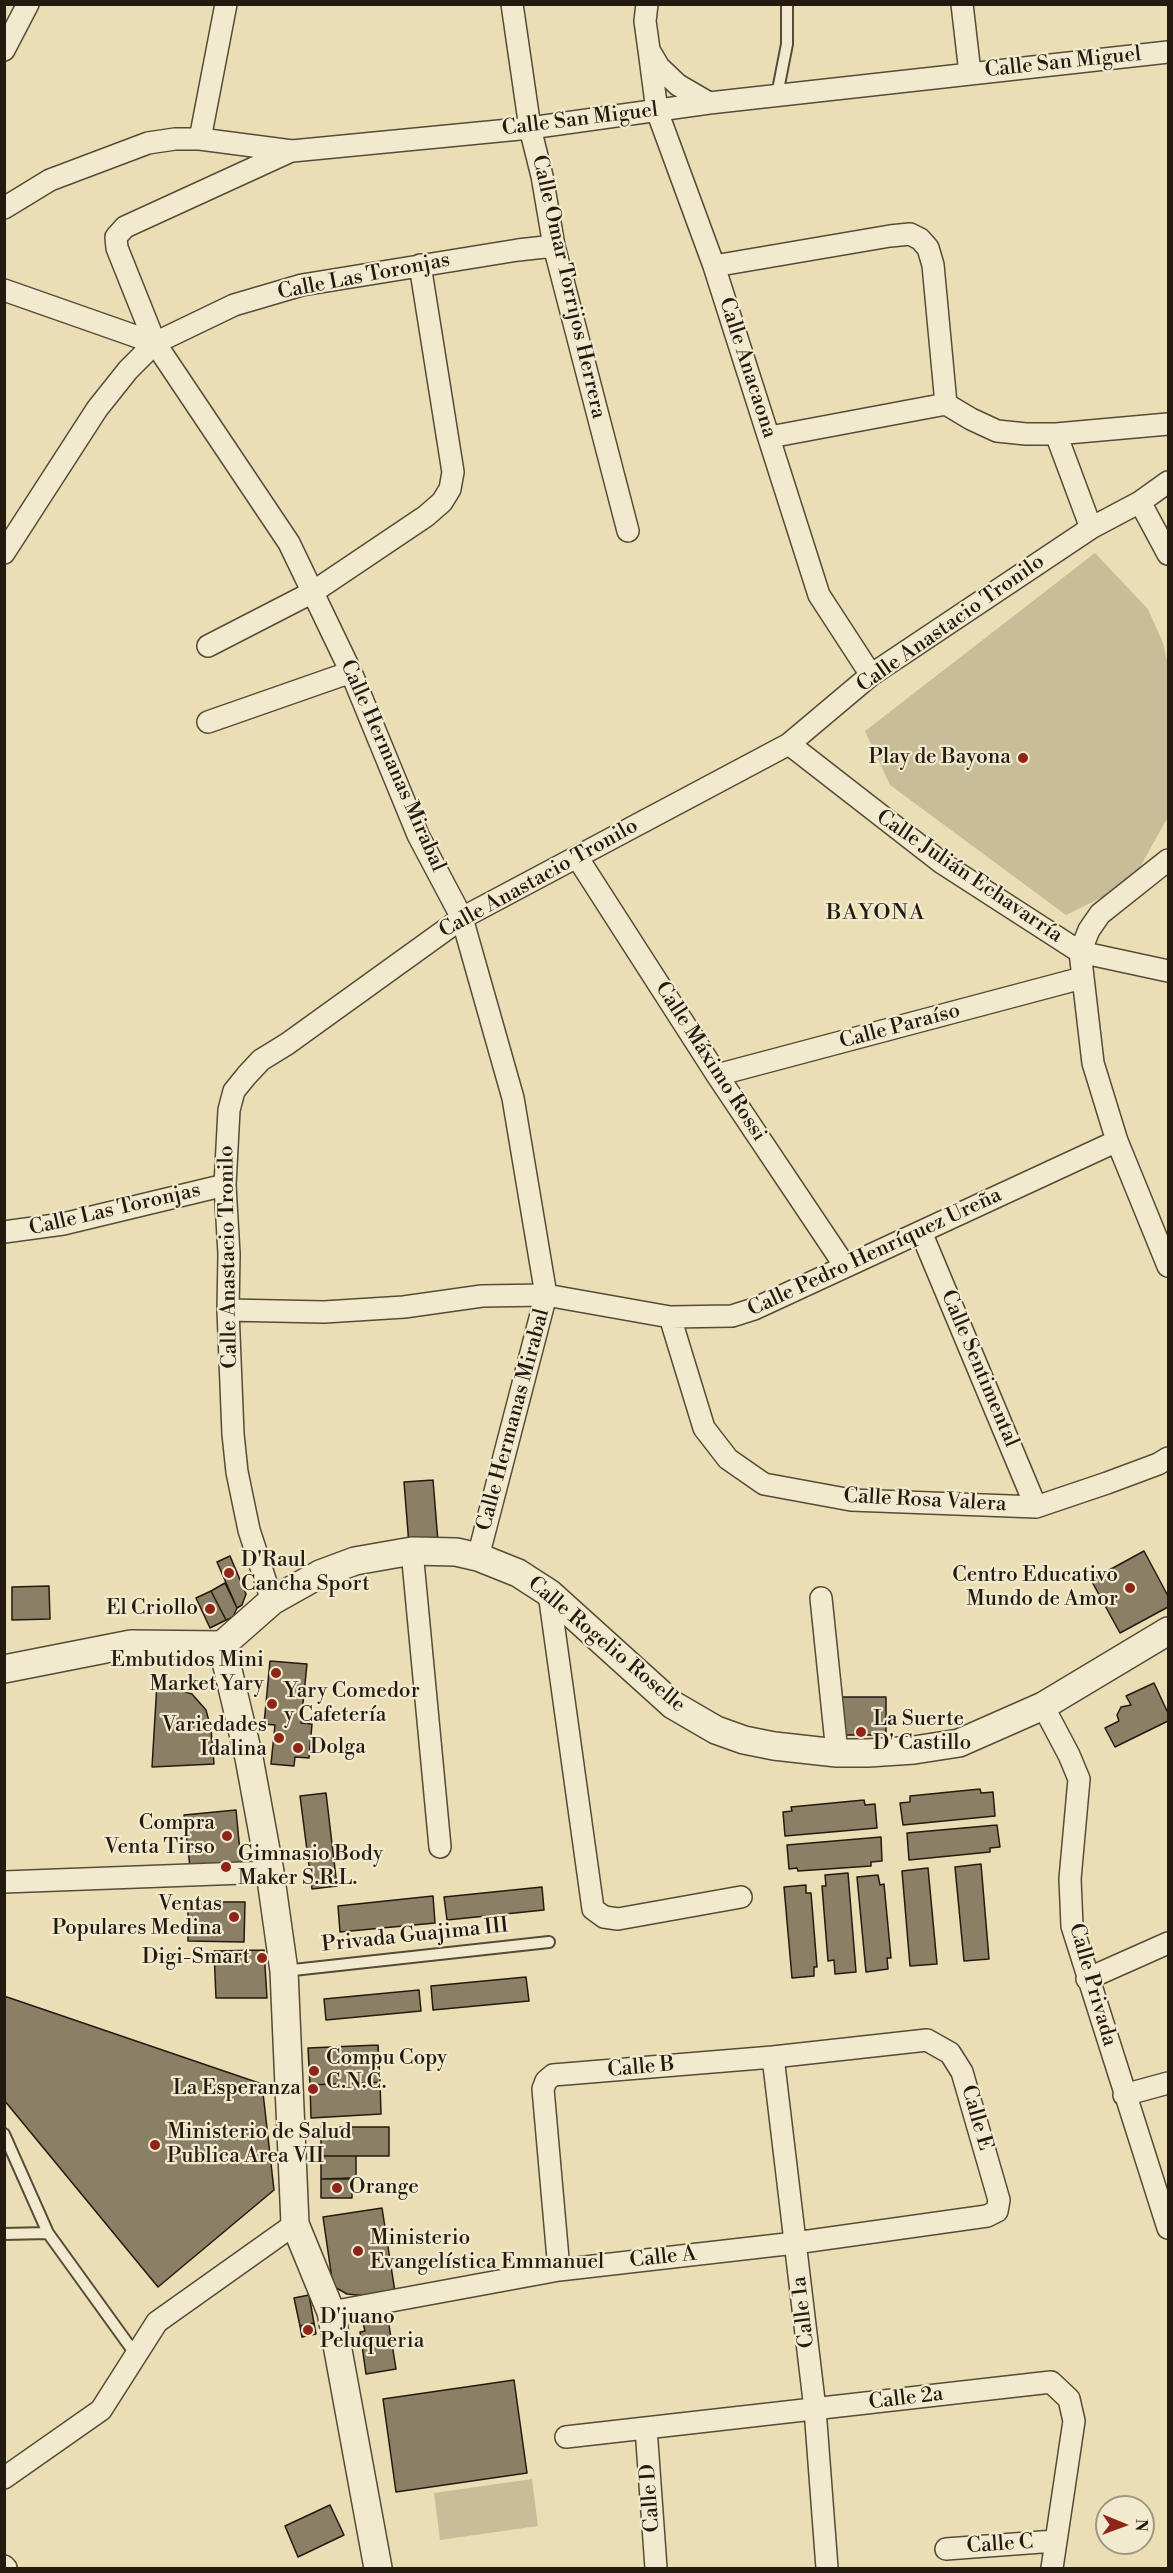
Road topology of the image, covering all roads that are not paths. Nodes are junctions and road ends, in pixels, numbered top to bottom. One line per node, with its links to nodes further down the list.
1 (28, 4): 7 (street)
2 (226, 4): 15 (street)
3 (512, 4): 14 (street, Calle Omar Torrijos Herrera)
4 (647, 4): 8 (street, Calle Anacaona)
5 (788, 4): 11 (lane)
6 (962, 4): 10 (street)
7 (4, 50)
8 (649, 50): 12 (street, Calle Anacaona); 13 (street, Calle Anacaona)
9 (1168, 52): 10 (street, Calle San Miguel)
10 (970, 73): 11 (street, Calle San Miguel)
11 (777, 95): 12 (street, Calle San Miguel)
12 (709, 103): 13 (street, Calle San Miguel)
13 (657, 111): 14 (street, Calle San Miguel); 20 (street, Calle Anacaona)
14 (530, 128): 16 (street, Calle San Miguel); 18 (street, Calle Omar Torrijos Herrera)
15 (200, 140): 16 (street, Calle San Miguel); 17 (street, Calle San Miguel)
16 (292, 151): 22 (street, Calle Hermanas Mirabal)
17 (4, 208)
18 (554, 246): 19 (street, Calle Las Toronjas); 30 (street, Calle Omar Torrijos Herrera)
19 (420, 265): 22 (street, Calle Las Toronjas); 33 (street)
20 (714, 266): 23 (street); 26 (street, Calle Anacaona)
21 (4, 290): 22 (street)
22 (154, 343): 31 (street, Calle Las Toronjas); 33 (street, Calle Hermanas Mirabal)
23 (946, 404): 25 (street); 26 (street)
24 (1168, 424): 25 (street)
25 (1056, 434): 29 (street)
26 (770, 437): 36 (street, Calle Anacaona)
27 (1168, 482): 28 (street, Calle Anastacio Tronilo)
28 (1140, 502): 29 (street, Calle Anastacio Tronilo); 32 (street)
29 (1091, 528): 36 (street, Calle Anastacio Tronilo)
30 (628, 531)
31 (4, 553)
32 (1168, 554)
33 (314, 592): 34 (street); 35 (street, Calle Hermanas Mirabal)
34 (208, 646)
35 (351, 672): 37 (street); 41 (street, Calle Hermanas Mirabal)
36 (871, 675): 38 (street, Calle Anastacio Tronilo)
37 (208, 722)
38 (789, 744): 39 (street, Calle Anastacio Tronilo); 42 (street, Calle Julián Echavarría)
39 (577, 857): 41 (street, Calle Anastacio Tronilo); 45 (street, Calle Máximo Rossi)
40 (1168, 860): 42 (street)
41 (462, 918): 47 (street, Calle Anastacio Tronilo); 52 (street, Calle Hermanas Mirabal)
42 (1080, 952): 43 (street, Calle Julián Echavarría); 44 (street)
43 (1168, 971)
44 (1082, 978): 45 (street, Calle Paraíso); 46 (street)
45 (717, 1076): 50 (street, Calle Máximo Rossi)
46 (1117, 1142): 49 (street, Calle Pedro Henríquez Ureña); 51 (street)
47 (225, 1185): 48 (street, Calle Las Toronjas); 53 (street, Calle Anastacio Tronilo)
48 (4, 1232)
49 (921, 1232): 50 (street, Calle Pedro Henríquez Ureña); 56 (street, Calle Sentimental)
50 (845, 1266): 54 (street, Calle Pedro Henríquez Ureña)
51 (1168, 1266)
52 (546, 1295): 53 (street, Calle Pedro Henríquez Ureña); 54 (street, Calle Pedro Henríquez Ureña); 58 (street, Calle Hermanas Mirabal)
53 (228, 1310): 61 (street, Calle Anastacio Tronilo)
54 (670, 1317): 56 (street, Calle Rosa Valera)
55 (1168, 1458): 56 (street, Calle Rosa Valera)
56 (1036, 1507)
57 (412, 1551): 58 (street, Calle Rogelio Roselle); 61 (street, Calle Rogelio Roselle); 67 (street)
58 (478, 1557): 59 (street, Calle Rogelio Roselle)
59 (549, 1593): 66 (street, Calle Rogelio Roselle); 70 (street)
60 (821, 1598): 66 (street)
61 (272, 1601): 63 (street, Calle Rogelio Roselle)
62 (1168, 1631): 65 (street, Calle Rogelio Roselle)
63 (222, 1645): 64 (street); 68 (street)
64 (4, 1669)
65 (1042, 1706): 66 (street, Calle Rogelio Roselle); 74 (street, Calle Privada)
66 (837, 1753)
67 (440, 1847)
68 (270, 1872): 69 (street); 73 (street)
69 (4, 1882)
70 (741, 1897)
71 (549, 1942): 73 (lane, Privada Guajima III)
72 (1168, 1943): 74 (street)
73 (284, 1971): 81 (street)
74 (1087, 1979): 78 (street, Calle Privada)
75 (927, 2040): 76 (street, Calle B); 80 (street, Calle E)
76 (773, 2057): 85 (street, Calle 1a); 86 (street, Calle B)
77 (1168, 2083): 78 (street)
78 (1124, 2095): 82 (street, Calle Privada)
79 (4, 2134): 83 (lane)
80 (997, 2211): 85 (street, Calle A)
81 (295, 2224): 87 (street); 88 (street)
82 (1168, 2228)
83 (48, 2233): 84 (lane); 88 (lane)
84 (4, 2234)
85 (795, 2243): 86 (street, Calle A); 89 (street, Calle 1a)
86 (559, 2270): 87 (street, Calle A)
87 (330, 2312): 95 (street)
88 (136, 2355): 92 (street)
89 (815, 2409): 90 (street, Calle 2a); 93 (street, Calle 2a); 97 (street, Calle 1a)
90 (646, 2428): 91 (street, Calle 2a); 96 (street, Calle D)
91 (566, 2437)
92 (4, 2478)
93 (1055, 2541): 94 (street, Calle C); 98 (street, Calle 2a)
94 (946, 2548)
95 (378, 2568)
96 (656, 2568)
97 (827, 2568)
98 (1052, 2568)

